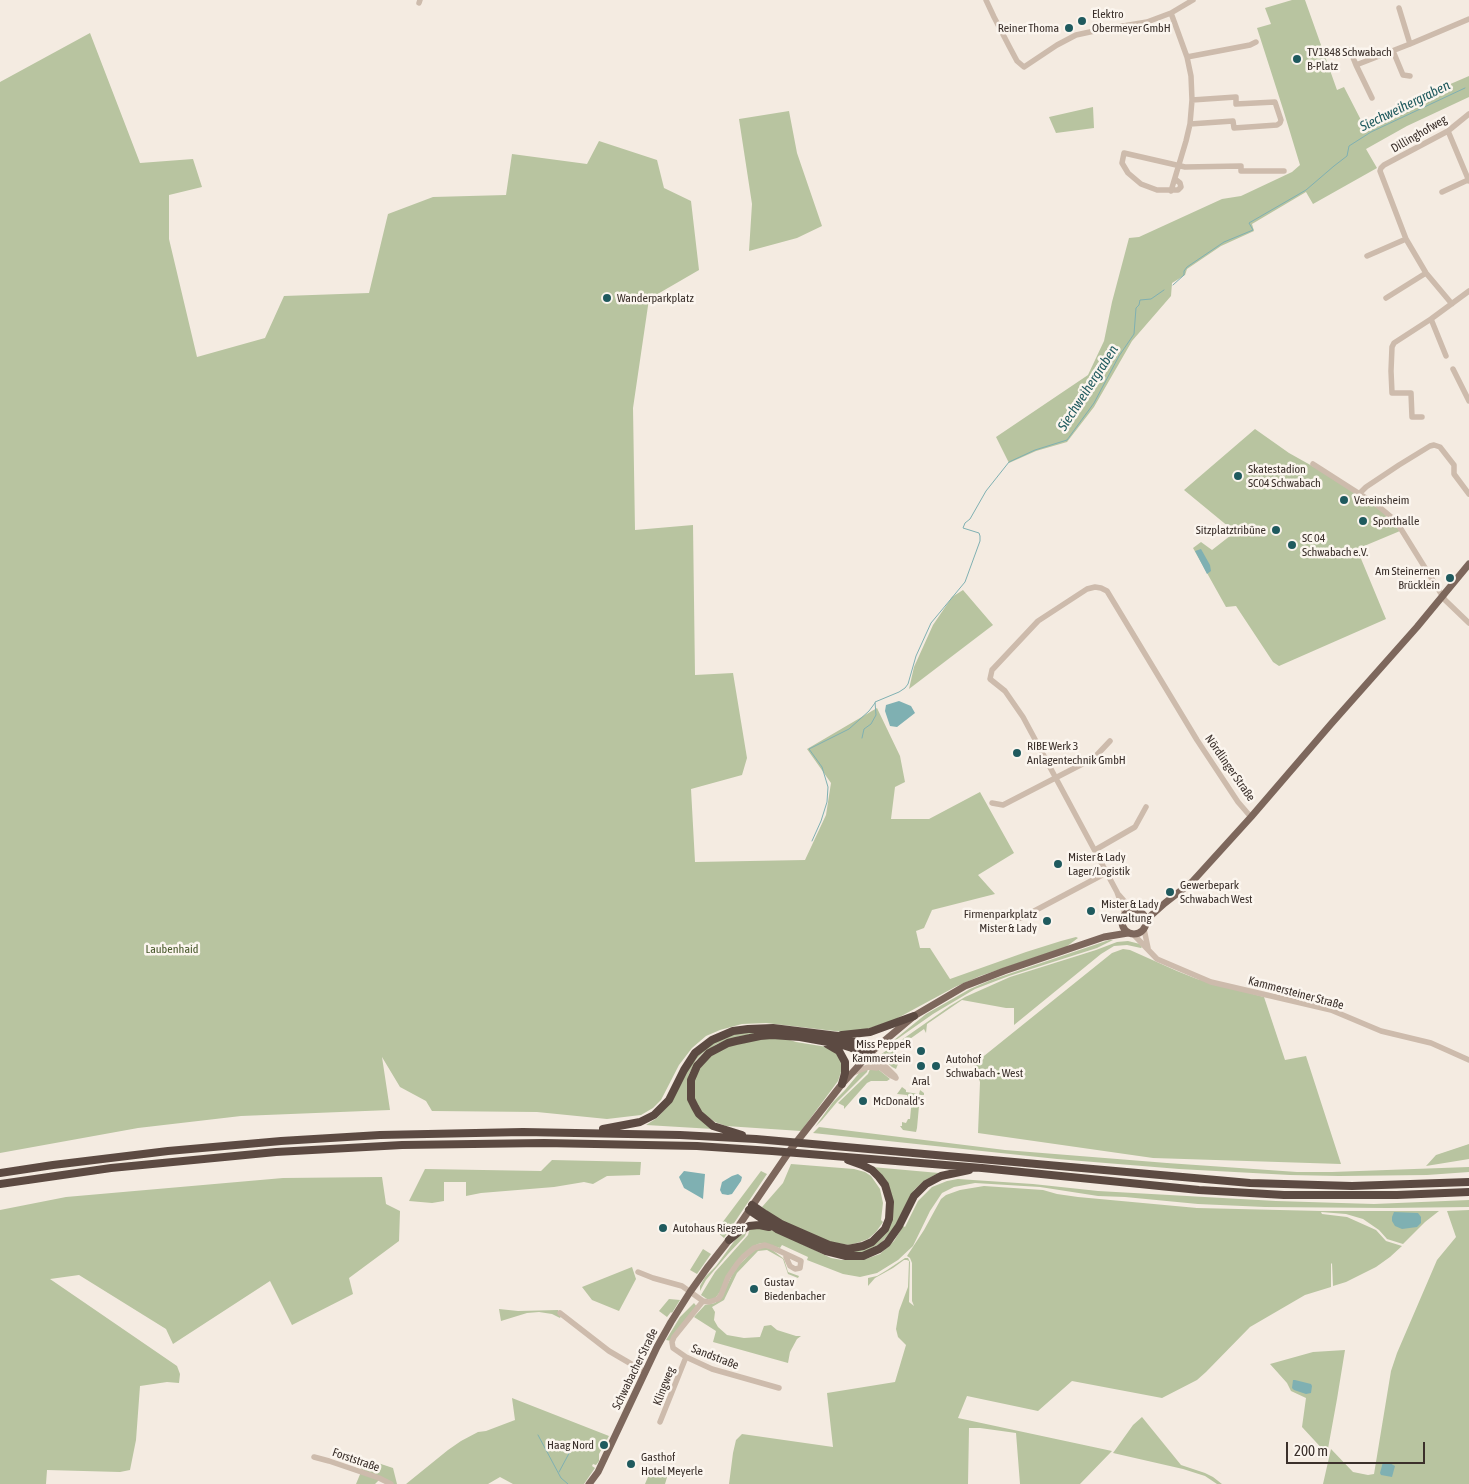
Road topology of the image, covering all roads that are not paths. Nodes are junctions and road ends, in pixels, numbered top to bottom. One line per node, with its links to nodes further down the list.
1 (986, 0): 4 (street)
2 (1193, 0): 4 (street)
3 (1399, 8): 7 (street)
4 (1171, 13): 10 (street)
5 (1469, 18): 7 (street)
6 (1256, 42): 10 (street)
7 (1410, 44): 9 (street)
8 (1350, 50): 11 (street)
9 (1393, 51): 11 (street); 12 (street)
10 (1188, 57): 14 (street)
11 (1356, 65): 13 (street)
12 (1410, 76)
13 (1372, 98)
14 (1192, 100): 16 (street); 16 (street)
15 (1469, 114): 17 (street, Dillinghofweg)
16 (1190, 124): 18 (street)
17 (1448, 130): 20 (street); 22 (street, Dillinghofweg)
18 (1178, 164): 18 (street); 19 (street)
19 (1284, 171)
20 (1469, 181): 21 (street)
21 (1442, 192)
22 (1406, 239): 23 (street); 24 (street)
23 (1367, 256)
24 (1426, 272): 26 (street); 27 (street)
25 (1469, 291): 27 (street)
26 (1386, 298)
27 (1452, 304): 28 (street)
28 (1431, 319): 29 (street); 32 (street)
29 (1446, 356)
30 (1453, 369): 31 (street)
31 (1469, 402)
32 (1422, 417)
33 (1313, 464): 34 (street)
34 (1359, 494): 35 (street); 37 (street)
35 (1469, 494)
36 (1469, 564): 37 (main road, Nördlinger Straße)
37 (1443, 596): 38 (street); 43 (main road, Nördlinger Straße)
38 (1469, 623)
39 (1110, 741): 40 (street)
40 (1056, 778): 41 (street); 43 (street, Nördlinger Straße); 44 (street)
41 (992, 803)
42 (1146, 807): 44 (street)
43 (1251, 818): 47 (main road)
44 (1095, 850): 45 (street)
45 (1106, 873): 46 (street); 51 (street)
46 (1117, 892): 48 (street); 50 (street)
47 (1165, 903): 49 (main road); 52 (main road)
48 (1132, 910): 49 (main road); 50 (main road)
49 (1141, 912): 52 (main road)
50 (1125, 914): 53 (main road)
51 (1021, 918)
52 (1146, 920): 54 (main road)
53 (1122, 923): 55 (main road); 56 (main road)
54 (1144, 929): 55 (main road); 57 (street)
55 (1131, 933): 56 (main road); 57 (street, Kammersteiner Straße)
56 (1104, 937): 58 (main road, Schwabacher Straße)
57 (1148, 950): 62 (street, Kammersteiner Straße)
58 (914, 1016): 59 (highway); 61 (main road, Schwabacher Straße)
59 (838, 1036): 61 (highway); 66 (highway)
60 (821, 1041): 61 (highway); 65 (highway); 67 (highway)
61 (869, 1055): 63 (street); 63 (street); 64 (main road, Schwabacher Straße)
62 (1469, 1060)
63 (880, 1068): 64 (street)
64 (851, 1074): 65 (main road, Schwabacher Straße)
65 (842, 1084): 74 (main road, Schwabacher Straße)
66 (583, 1132): 67 (highway); 70 (highway)
67 (756, 1139): 71 (highway)
68 (834, 1156): 69 (highway); 72 (highway); 74 (highway)
69 (982, 1168): 73 (highway); 75 (highway)
70 (0, 1173)
71 (1469, 1182)
72 (0, 1184)
73 (1469, 1192)
74 (751, 1207): 75 (highway); 76 (main road, Schwabacher Straße)
75 (777, 1229): 76 (highway)
76 (729, 1240): 79 (main road, Schwabacher Straße)
77 (787, 1255): 80 (street)
78 (638, 1272): 79 (street)
79 (690, 1292): 80 (street); 83 (main road, Schwabacher Straße)
80 (703, 1301): 82 (street, Sandstraße)
81 (560, 1313): 83 (street)
82 (686, 1357): 84 (street, Sandstraße); 85 (street, Klingweg)
83 (645, 1372): 88 (main road, Schwabacher Straße)
84 (779, 1388)
85 (660, 1422)
86 (314, 1457): 87 (street, Forststraße)
87 (391, 1484)
88 (589, 1484)

